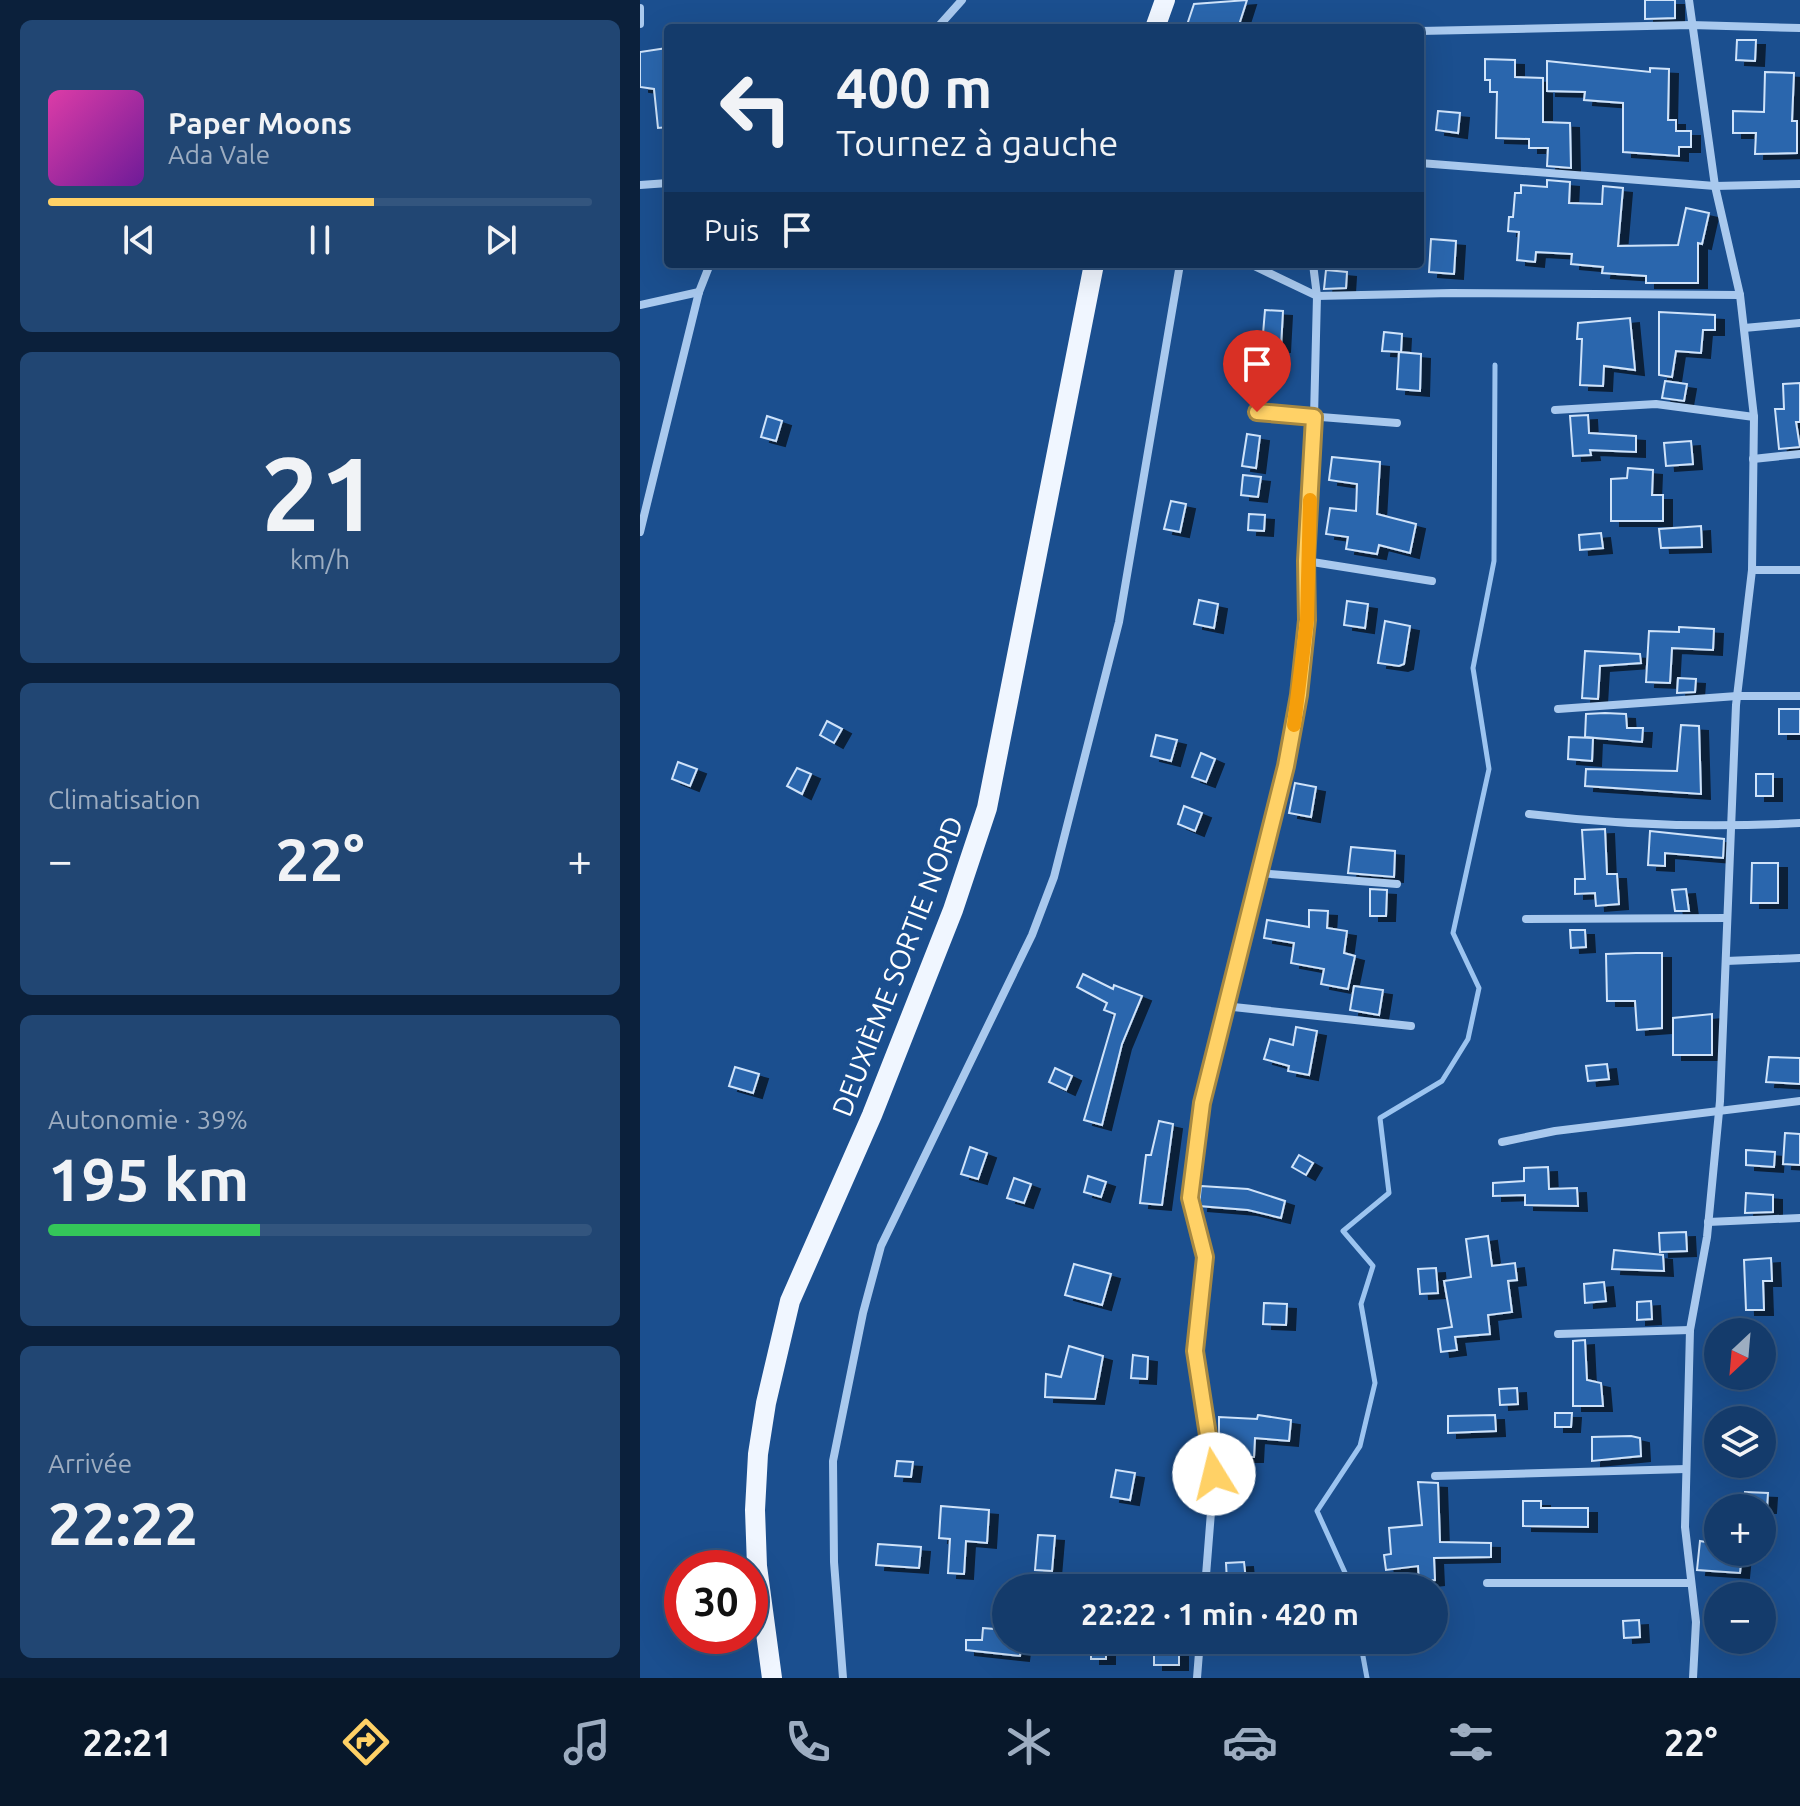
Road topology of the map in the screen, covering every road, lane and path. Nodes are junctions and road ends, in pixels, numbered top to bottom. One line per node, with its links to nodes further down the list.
1 (962, 0): 6 (street)
2 (1165, 0): 7 (main road)
3 (1689, 0): 8 (street)
4 (640, 8): 5 (street)
5 (640, 24)
6 (941, 24)
7 (1156, 24)
8 (1691, 25): 9 (street); 10 (street); 15 (street)
9 (1800, 28)
10 (1424, 31)
11 (1424, 163): 15 (street)
12 (664, 183): 14 (street)
13 (1800, 184): 15 (street)
14 (640, 185)
15 (1715, 186): 22 (street)
16 (708, 268): 21 (street)
17 (1093, 268): 67 (main road, DEUXIÈME SORTIE NORD)
18 (1179, 268): 68 (street)
19 (1258, 268): 23 (street)
20 (1314, 268): 23 (street)
21 (699, 292): 24 (street); 34 (street)
22 (1740, 295): 23 (street); 26 (street)
23 (1317, 296): 29 (street)
24 (640, 305)
25 (1800, 323): 26 (street)
26 (1744, 328): 30 (street)
27 (1555, 410): 30 (street)
28 (1257, 412): 29 (street)
29 (1314, 417): 31 (street); 36 (street)
30 (1754, 417): 33 (street)
31 (1397, 423)
32 (1800, 454): 33 (street)
33 (1753, 459): 37 (street)
34 (643, 503): 35 (street)
35 (640, 532)
36 (1306, 561): 39 (street); 46 (street)
37 (1752, 570): 38 (street); 40 (street)
38 (1800, 570)
39 (1432, 581)
40 (1737, 696): 41 (street); 42 (street); 45 (street)
41 (1800, 696)
42 (1558, 709)
43 (1529, 814): 45 (street)
44 (1800, 823): 45 (street)
45 (1731, 827): 48 (street)
46 (1258, 873): 47 (street); 52 (street)
47 (1397, 884)
48 (1726, 918): 49 (street); 51 (street)
49 (1526, 919)
50 (1800, 958): 51 (street)
51 (1726, 961): 55 (street)
52 (1224, 1006): 53 (street); 63 (street)
53 (1411, 1026)
54 (1800, 1101): 55 (street)
55 (1719, 1111): 56 (street); 58 (street)
56 (1502, 1142)
57 (1800, 1218): 58 (street)
58 (1708, 1222): 59 (street)
59 (1690, 1330): 60 (street); 61 (street)
60 (1558, 1334)
61 (1686, 1469): 62 (street); 65 (street)
62 (1435, 1476)
63 (1206, 1574)
64 (1487, 1583): 65 (street)
65 (1689, 1583): 70 (street)
66 (1199, 1654): 69 (street)
67 (772, 1678)
68 (843, 1678)
69 (1197, 1678)
70 (1693, 1678)

